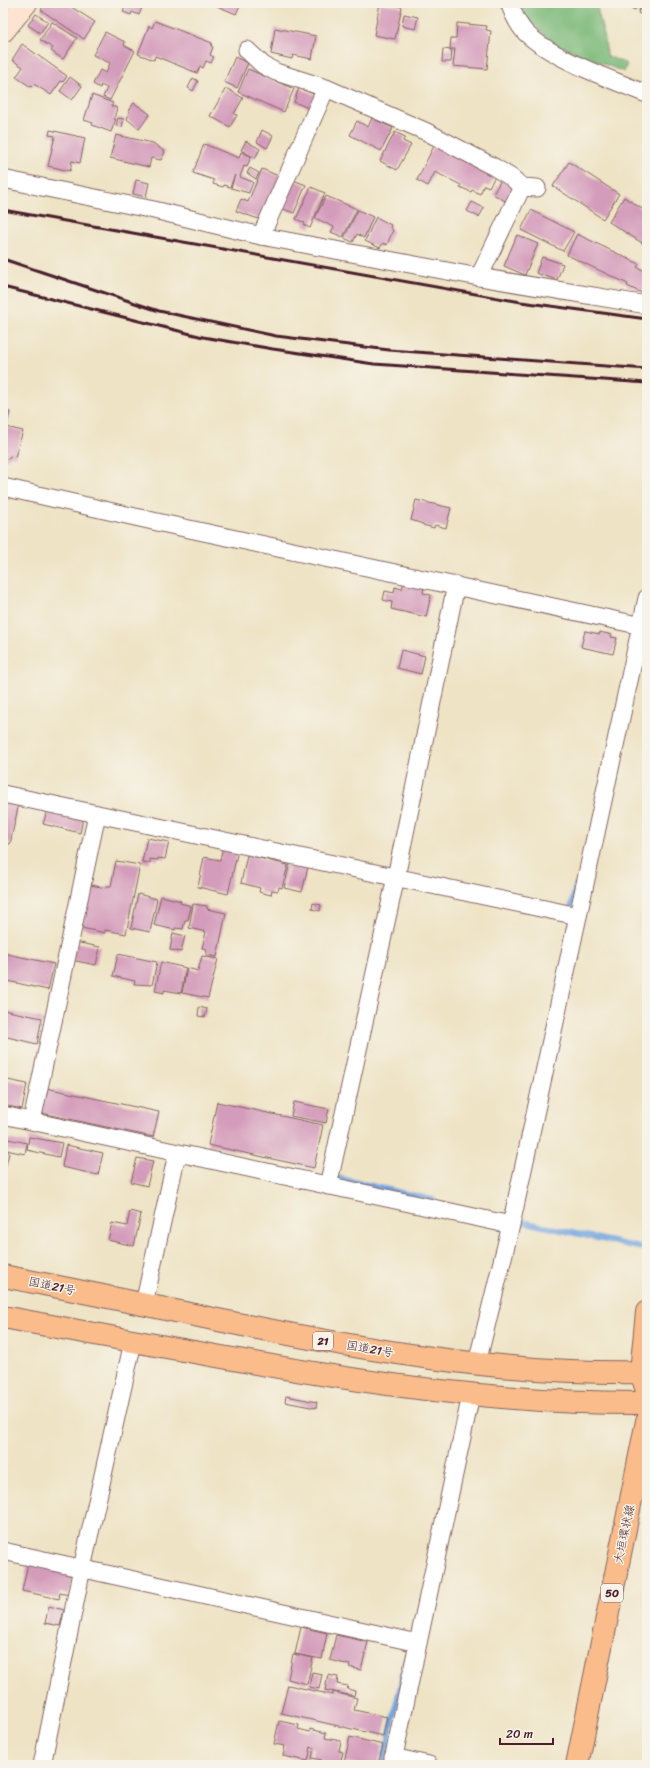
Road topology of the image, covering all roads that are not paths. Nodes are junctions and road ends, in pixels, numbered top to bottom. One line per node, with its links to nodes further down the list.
1 (26, 3): 3 (main road)
2 (509, 3): 6 (street)
3 (3, 31)
4 (247, 50): 5 (street)
5 (326, 88): 8 (street); 9 (street)
6 (647, 94)
7 (3, 179): 8 (street)
8 (261, 236): 9 (street)
9 (479, 278): 10 (street)
10 (647, 305)
11 (3, 487): 12 (street)
12 (456, 586): 14 (street); 17 (street)
13 (647, 598): 14 (street)
14 (644, 626): 18 (street)
15 (3, 794): 16 (street)
16 (97, 814): 17 (street); 20 (street)
17 (396, 877): 18 (street); 22 (street)
18 (578, 916): 23 (street)
19 (3, 1115): 20 (street)
20 (32, 1121): 21 (street)
21 (177, 1154): 22 (street); 25 (street)
22 (328, 1186): 23 (street)
23 (511, 1225): 29 (street)
24 (3, 1276): 25 (main road, 国道21号 / 21)
25 (144, 1304): 29 (main road, 国道21号 / 21)
26 (647, 1312): 30 (main road)
27 (3, 1317): 28 (main road)
28 (134, 1342): 31 (main road); 35 (street)
29 (477, 1363): 30 (main road, 国道21号 / 21)
30 (645, 1378)
31 (470, 1395): 32 (main road); 36 (street)
32 (647, 1403)
33 (647, 1421): 40 (main road, 大垣環状線 / 50)
34 (3, 1551): 35 (street)
35 (82, 1568): 36 (street); 38 (street)
36 (418, 1643): 37 (street)
37 (392, 1761): 39 (street)
38 (42, 1765)
39 (429, 1765)
40 (576, 1765)

